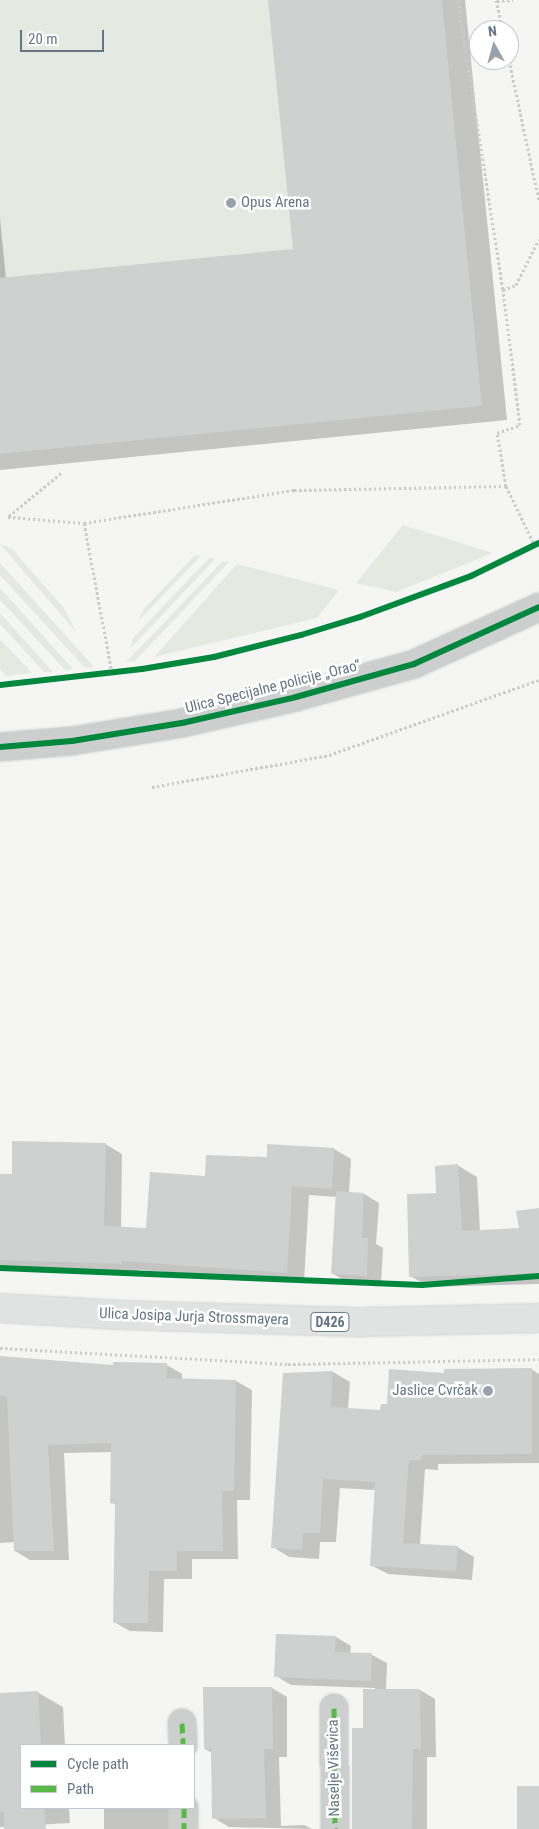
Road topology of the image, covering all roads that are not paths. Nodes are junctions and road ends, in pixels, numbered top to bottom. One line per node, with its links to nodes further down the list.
1 (539, 607): 2 (street, Ulica Specijalne policije „Orao“)
2 (0, 747)
3 (0, 1308): 4 (main road, Ulica Josipa Jurja Strossmayera / D426)
4 (539, 1318)
5 (334, 1708): 8 (street, Naselje Viševica)
6 (184, 1809): 7 (street)
7 (184, 1829)
8 (335, 1829)

